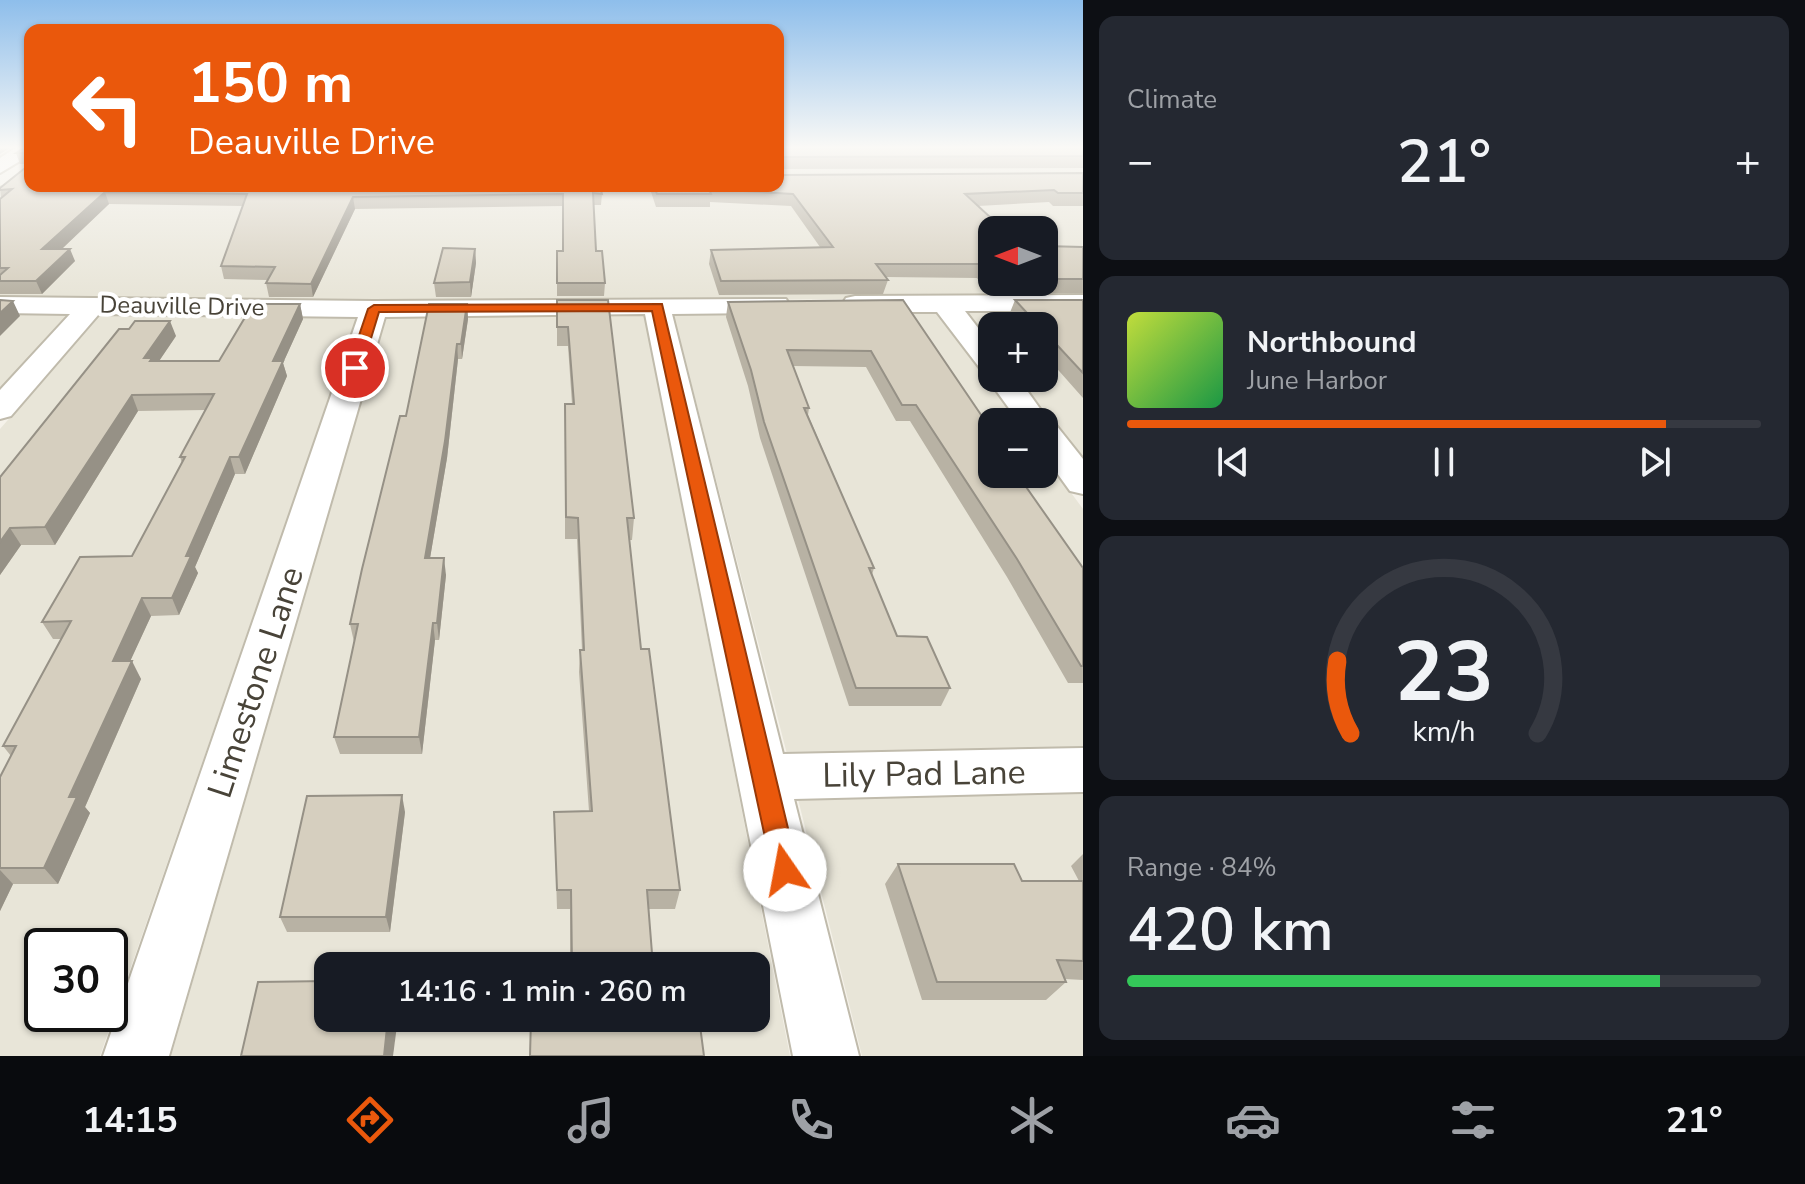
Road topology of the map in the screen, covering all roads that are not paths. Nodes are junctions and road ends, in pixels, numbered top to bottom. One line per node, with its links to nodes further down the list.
1 (944, 303): 2 (street); 6 (street); 9 (street)
2 (1083, 303)
3 (0, 305): 4 (street, Deauville Drive)
4 (93, 305): 8 (street, Deauville Drive); 12 (street)
5 (801, 305): 7 (street, Deauville Drive)
6 (832, 305)
7 (657, 307): 8 (street, Deauville Drive); 16 (street)
8 (374, 309): 17 (street, Limestone Lane)
9 (978, 347)
10 (1013, 392): 11 (street)
11 (1025, 408)
12 (0, 409)
13 (1058, 450): 14 (street)
14 (1083, 483)
15 (1083, 770): 16 (street, Lily Pad Lane)
16 (765, 777): 18 (street)
17 (136, 1056)
18 (826, 1056)

